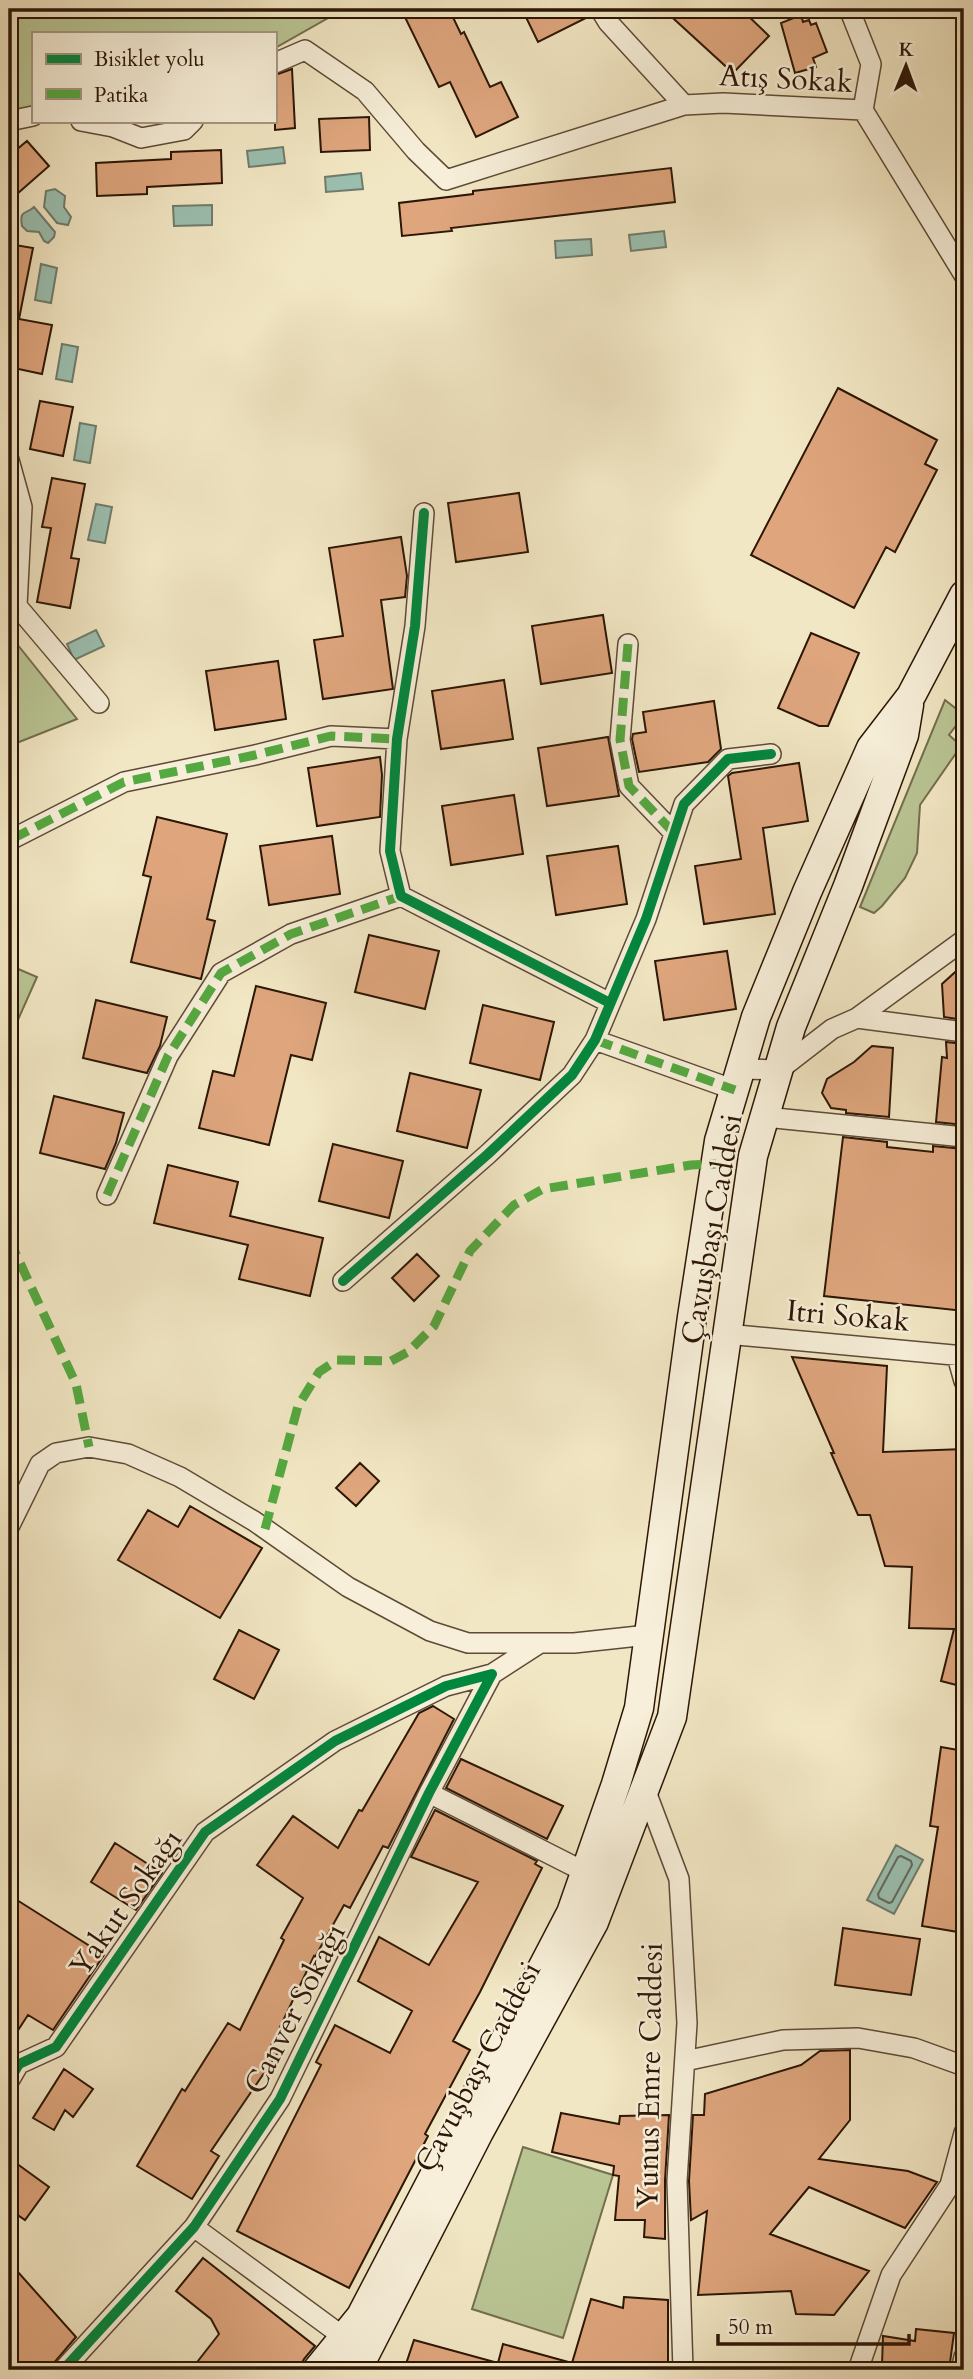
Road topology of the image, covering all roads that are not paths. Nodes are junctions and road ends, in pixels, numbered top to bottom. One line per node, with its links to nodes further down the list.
1 (600, 9): 4 (street, Atış Sokak)
2 (857, 9): 5 (street)
3 (276, 62): 4 (street)
4 (684, 105): 5 (street, Atış Sokak)
5 (863, 110): 10 (street, Atış Sokak)
6 (32, 116): 7 (street)
7 (9, 121)
8 (86, 122): 9 (street)
9 (192, 122)
10 (964, 275)
11 (9, 460): 16 (street)
12 (424, 513): 17 (street)
13 (964, 595): 15 (main road, Çavuşbaşı Caddesi)
14 (628, 644): 19 (street)
15 (911, 696): 27 (main road, Çavuşbaşı Caddesi); 28 (main road, Çavuşbaşı Caddesi)
16 (99, 703)
17 (397, 739): 20 (street); 21 (street)
18 (771, 754): 19 (street)
19 (674, 833): 23 (street)
20 (12, 839)
21 (401, 895): 23 (street); 31 (street)
22 (964, 940): 24 (street)
23 (610, 1003): 26 (street)
24 (857, 1018): 25 (street); 27 (street)
25 (964, 1032)
26 (594, 1040): 28 (street, Çavuşbaşı Caddesi); 32 (street)
27 (779, 1070): 28 (street); 29 (main road, Çavuşbaşı Caddesi)
28 (738, 1079): 37 (main road, Çavuşbaşı Caddesi)
29 (765, 1117): 30 (street); 33 (main road, Çavuşbaşı Caddesi)
30 (964, 1136)
31 (107, 1195)
32 (343, 1281)
33 (726, 1334): 34 (street, Itri Sokak); 41 (main road, Çavuşbaşı Caddesi)
34 (961, 1356): 35 (street)
35 (964, 1381)
36 (9, 1527): 38 (street)
37 (648, 1635): 38 (street); 40 (main road, Çavuşbaşı Caddesi)
38 (540, 1643): 39 (street)
39 (492, 1674): 42 (street, Canver Sokağı); 46 (street, Yakut Sokağı)
40 (619, 1776): 41 (main road); 43 (main road, Çavuşbaşı Caddesi)
41 (645, 1789): 44 (street, Yunus Emre Caddesi); 54 (main road, Çavuşbaşı Caddesi)
42 (429, 1793): 43 (street); 48 (street, Canver Sokağı)
43 (585, 1872): 49 (main road, Çavuşbaşı Caddesi)
44 (685, 2061): 45 (street); 55 (street, Yunus Emre Caddesi)
45 (963, 2061)
46 (12, 2068)
47 (964, 2133): 56 (street)
48 (194, 2227): 49 (street); 51 (street, Canver Sokağı)
49 (345, 2338): 52 (main road, Çavuşbaşı Caddesi); 53 (street)
50 (964, 2357): 57 (street)
51 (63, 2370)
52 (317, 2370)
53 (343, 2370)
54 (357, 2370)
55 (683, 2370)
56 (858, 2370)
57 (961, 2370)

